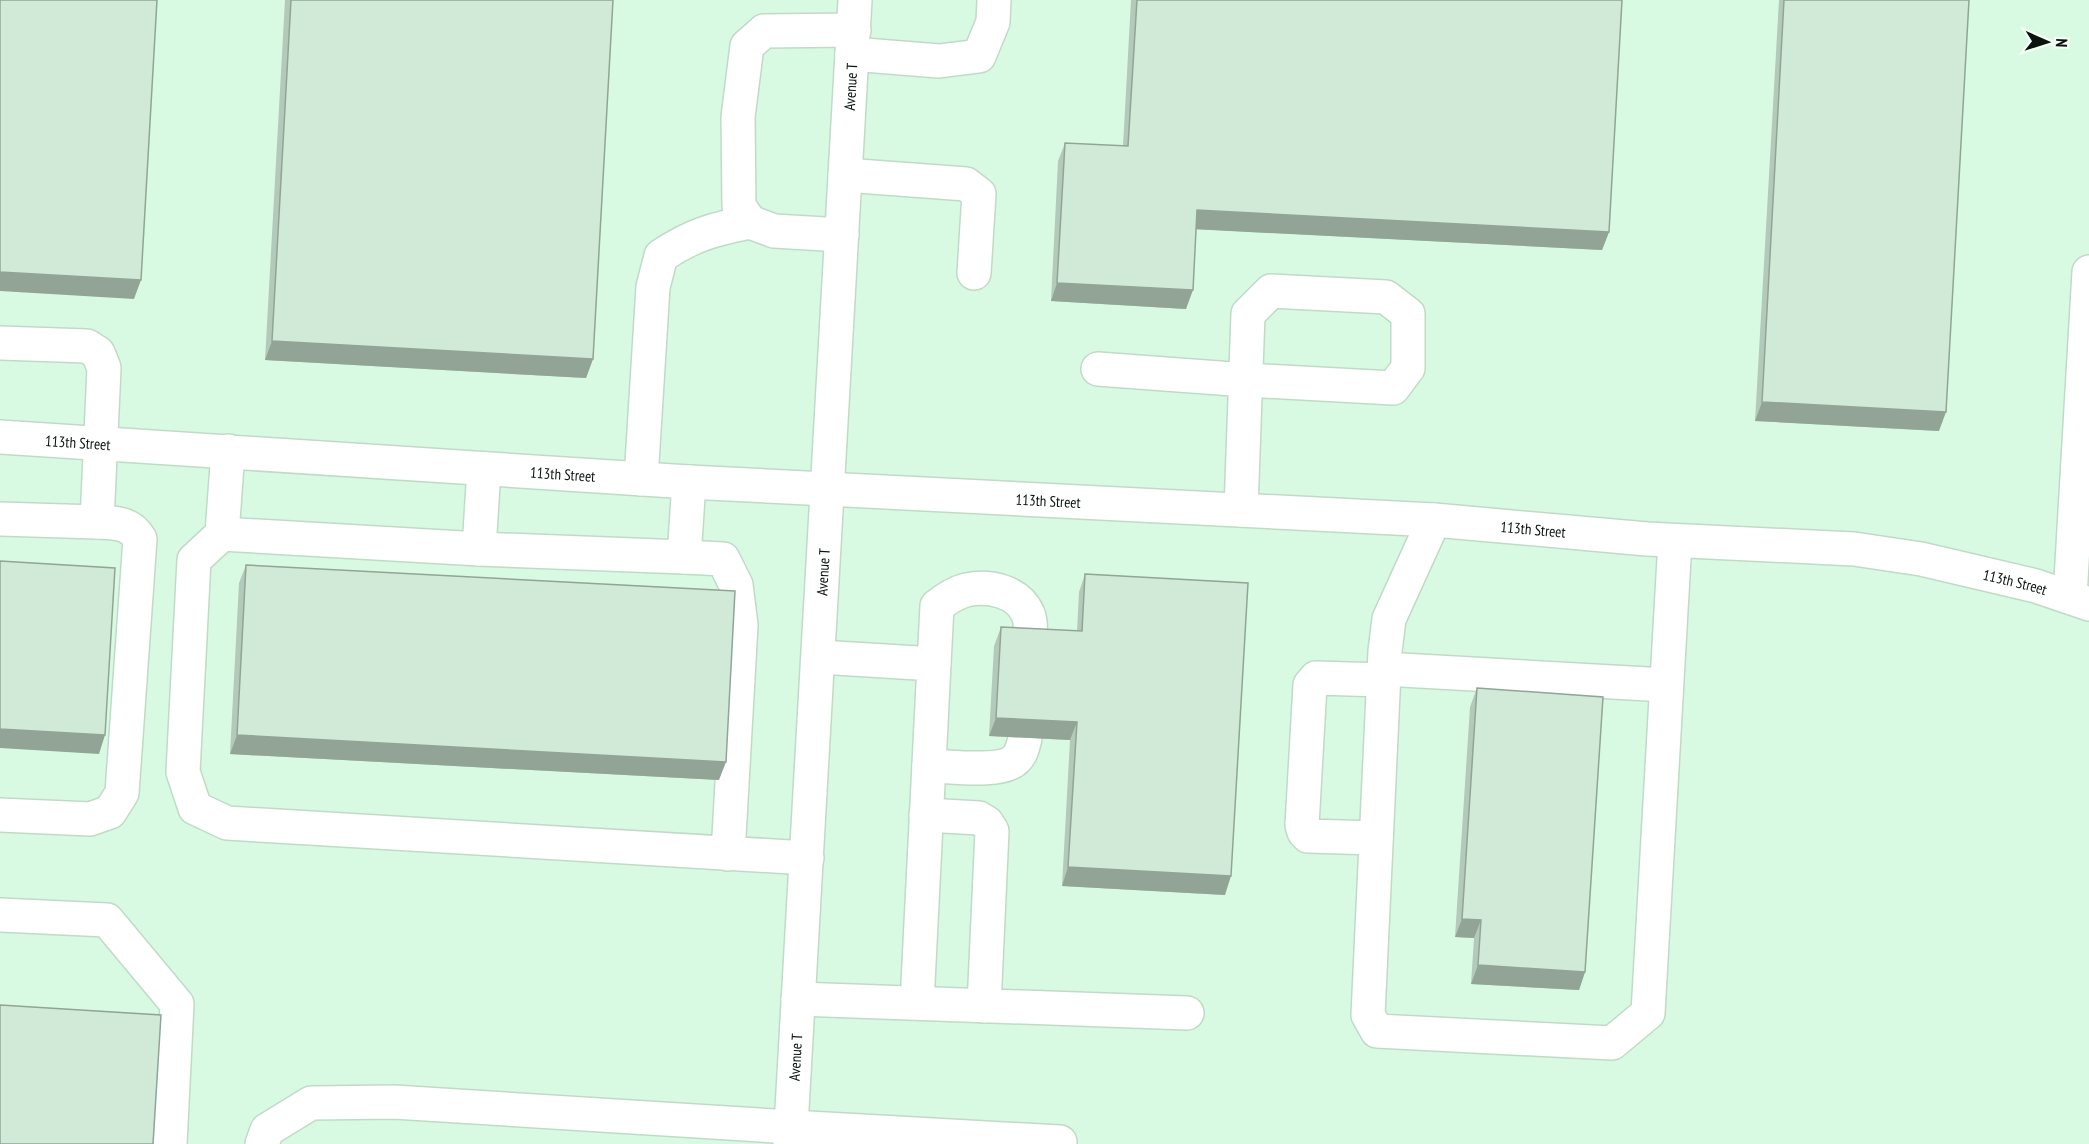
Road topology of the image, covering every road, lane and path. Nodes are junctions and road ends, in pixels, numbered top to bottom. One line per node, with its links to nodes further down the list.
1 (994, 0): 2 (street)
2 (854, 28): 3 (street, Avenue T); 4 (street)
3 (845, 175): 5 (street, Avenue T); 7 (street)
4 (750, 222): 5 (street); 15 (street)
5 (842, 235): 17 (street, Avenue T)
6 (2089, 272): 22 (street)
7 (974, 273)
8 (0, 343): 12 (street)
9 (1098, 369): 10 (street)
10 (1246, 380): 10 (street); 18 (street)
11 (0, 437): 12 (street, 113th Street)
12 (101, 443): 13 (street, 113th Street); 21 (street)
13 (228, 451): 14 (street, 113th Street); 23 (street)
14 (484, 468): 15 (street, 113th Street); 25 (street)
15 (641, 479): 16 (street, 113th Street)
16 (689, 482): 17 (street, 113th Street); 26 (street)
17 (828, 489): 18 (street, 113th Street); 29 (street, Avenue T)
18 (1241, 510): 20 (street, 113th Street)
19 (0, 519): 21 (street)
20 (1434, 520): 24 (street, 113th Street); 31 (street)
21 (97, 522): 35 (street)
22 (2082, 524): 27 (street)
23 (222, 534): 25 (street); 38 (street)
24 (1675, 541): 27 (street, 113th Street); 32 (street)
25 (479, 549): 26 (street)
26 (684, 557): 38 (street)
27 (2079, 600)
28 (1029, 647): 30 (street)
29 (819, 657): 30 (street); 39 (street, Avenue T)
30 (934, 664): 34 (street)
31 (1384, 675): 32 (street); 37 (street); 37 (street)
32 (1666, 686): 37 (street)
33 (1025, 738): 34 (street)
34 (929, 766): 36 (street)
35 (0, 815)
36 (926, 815): 42 (street); 43 (street)
37 (1376, 838)
38 (728, 854): 39 (street)
39 (807, 858): 41 (street, Avenue T)
40 (0, 915): 48 (street)
41 (798, 999): 42 (street); 46 (street, Avenue T)
42 (917, 1004): 43 (street)
43 (984, 1006): 44 (street)
44 (1187, 1013)
45 (699, 1133): 46 (street); 49 (street)
46 (791, 1136): 47 (street)
47 (1060, 1142)
48 (170, 1144)
49 (261, 1144)

